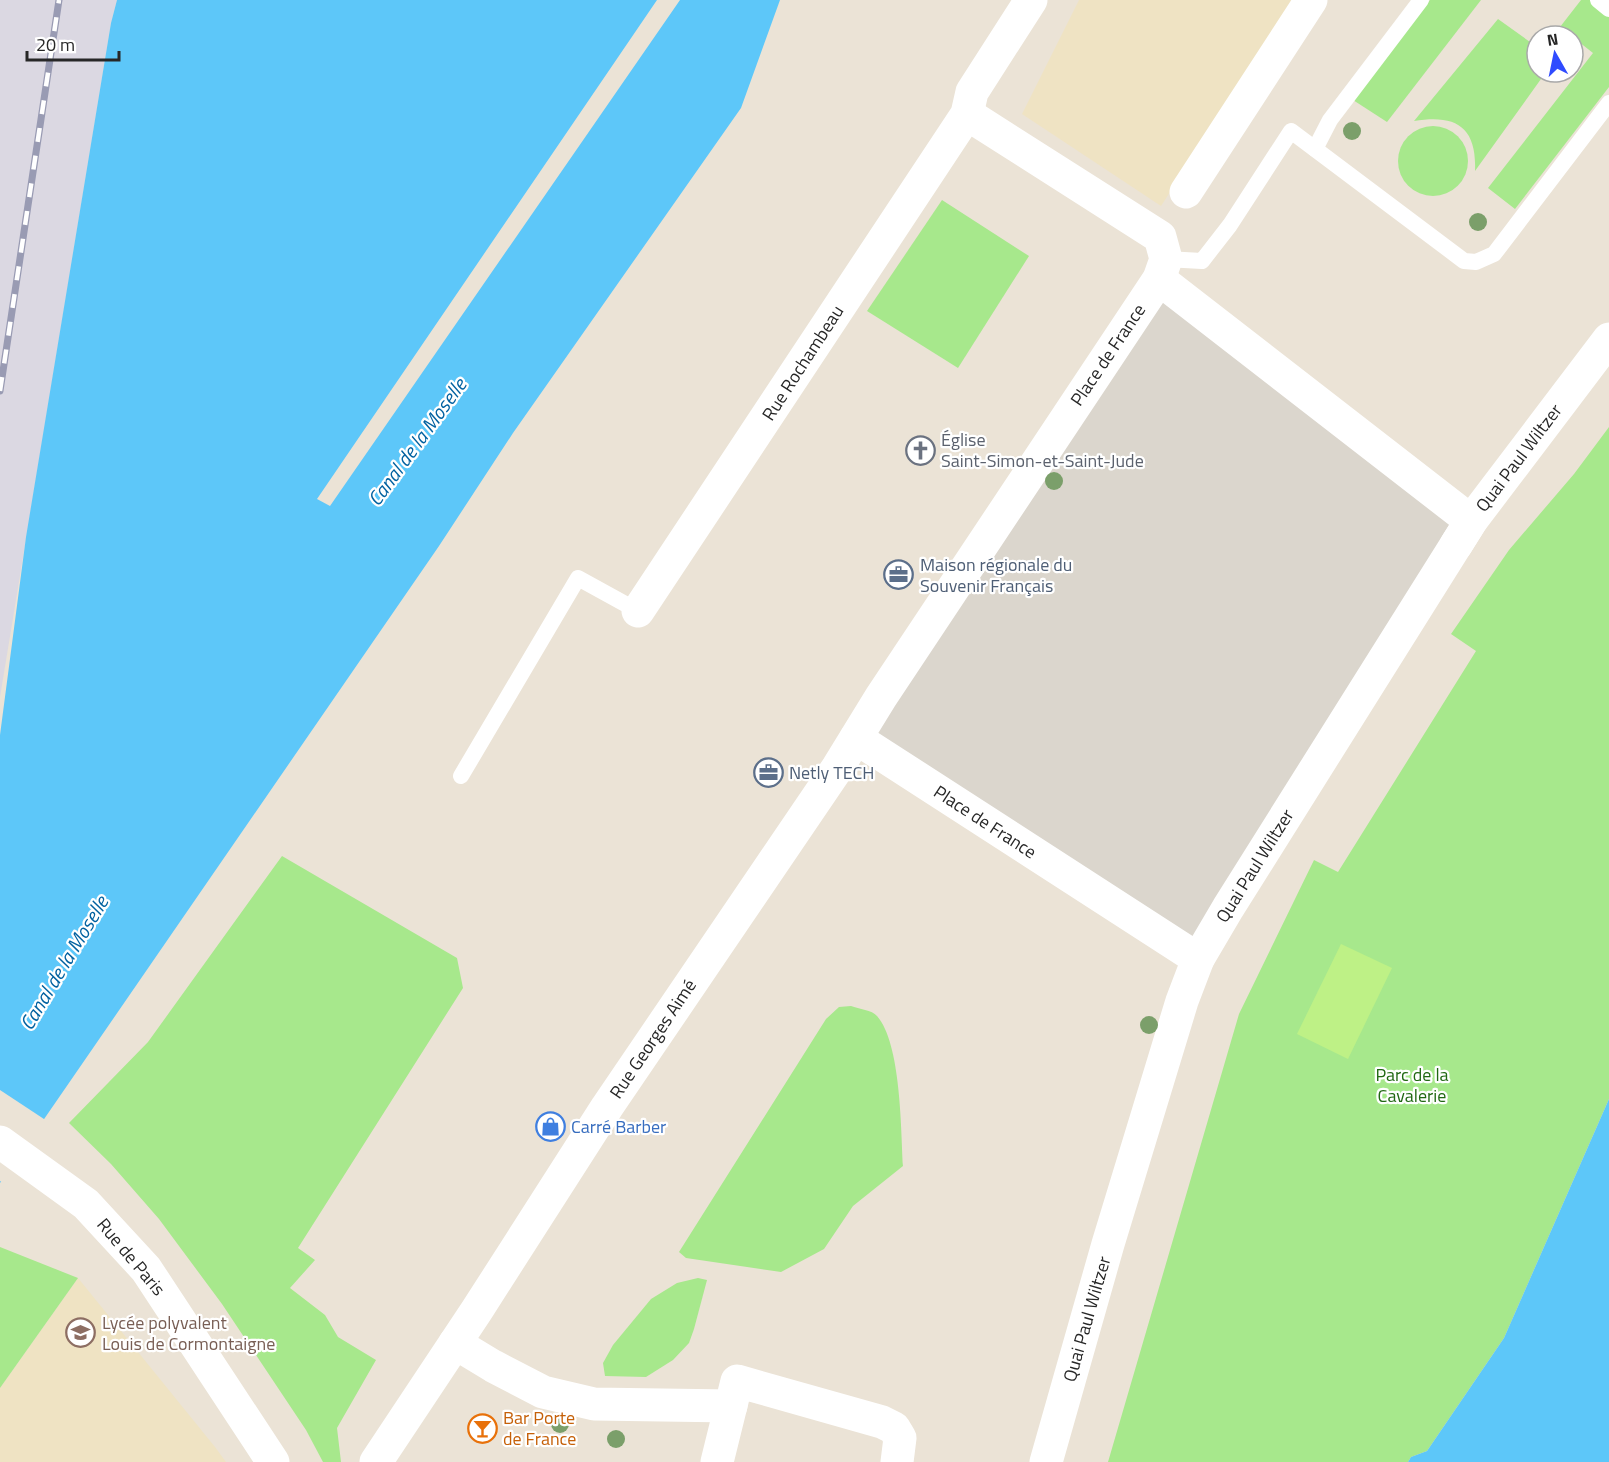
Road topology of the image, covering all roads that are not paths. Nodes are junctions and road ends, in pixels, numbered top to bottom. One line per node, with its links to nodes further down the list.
1 (1031, 0): 7 (street, Rue Rochambeau)
2 (1311, 0): 9 (street)
3 (1421, 0): 8 (lane)
4 (1598, 0): 5 (lane)
5 (1609, 9)
6 (1609, 103): 8 (lane)
7 (967, 114): 10 (street); 13 (street, Rue Rochambeau)
8 (1315, 149): 10 (lane)
9 (1186, 192)
10 (1163, 269): 12 (street); 14 (street, Place de France)
11 (1609, 339): 12 (street, Quai Paul Wiltzer)
12 (1472, 521): 16 (street, Quai Paul Wiltzer)
13 (638, 611): 15 (lane)
14 (856, 738): 16 (street, Place de France); 18 (street, Rue Georges Aimé)
15 (461, 776)
16 (1198, 959): 24 (street, Quai Paul Wiltzer)
17 (0, 1142): 20 (street, Rue de Paris)
18 (455, 1343): 19 (street); 21 (street, Rue Georges Aimé)
19 (731, 1406): 22 (street); 23 (street)
20 (273, 1462)
21 (376, 1462)
22 (717, 1462)
23 (897, 1462)
24 (1046, 1462)

